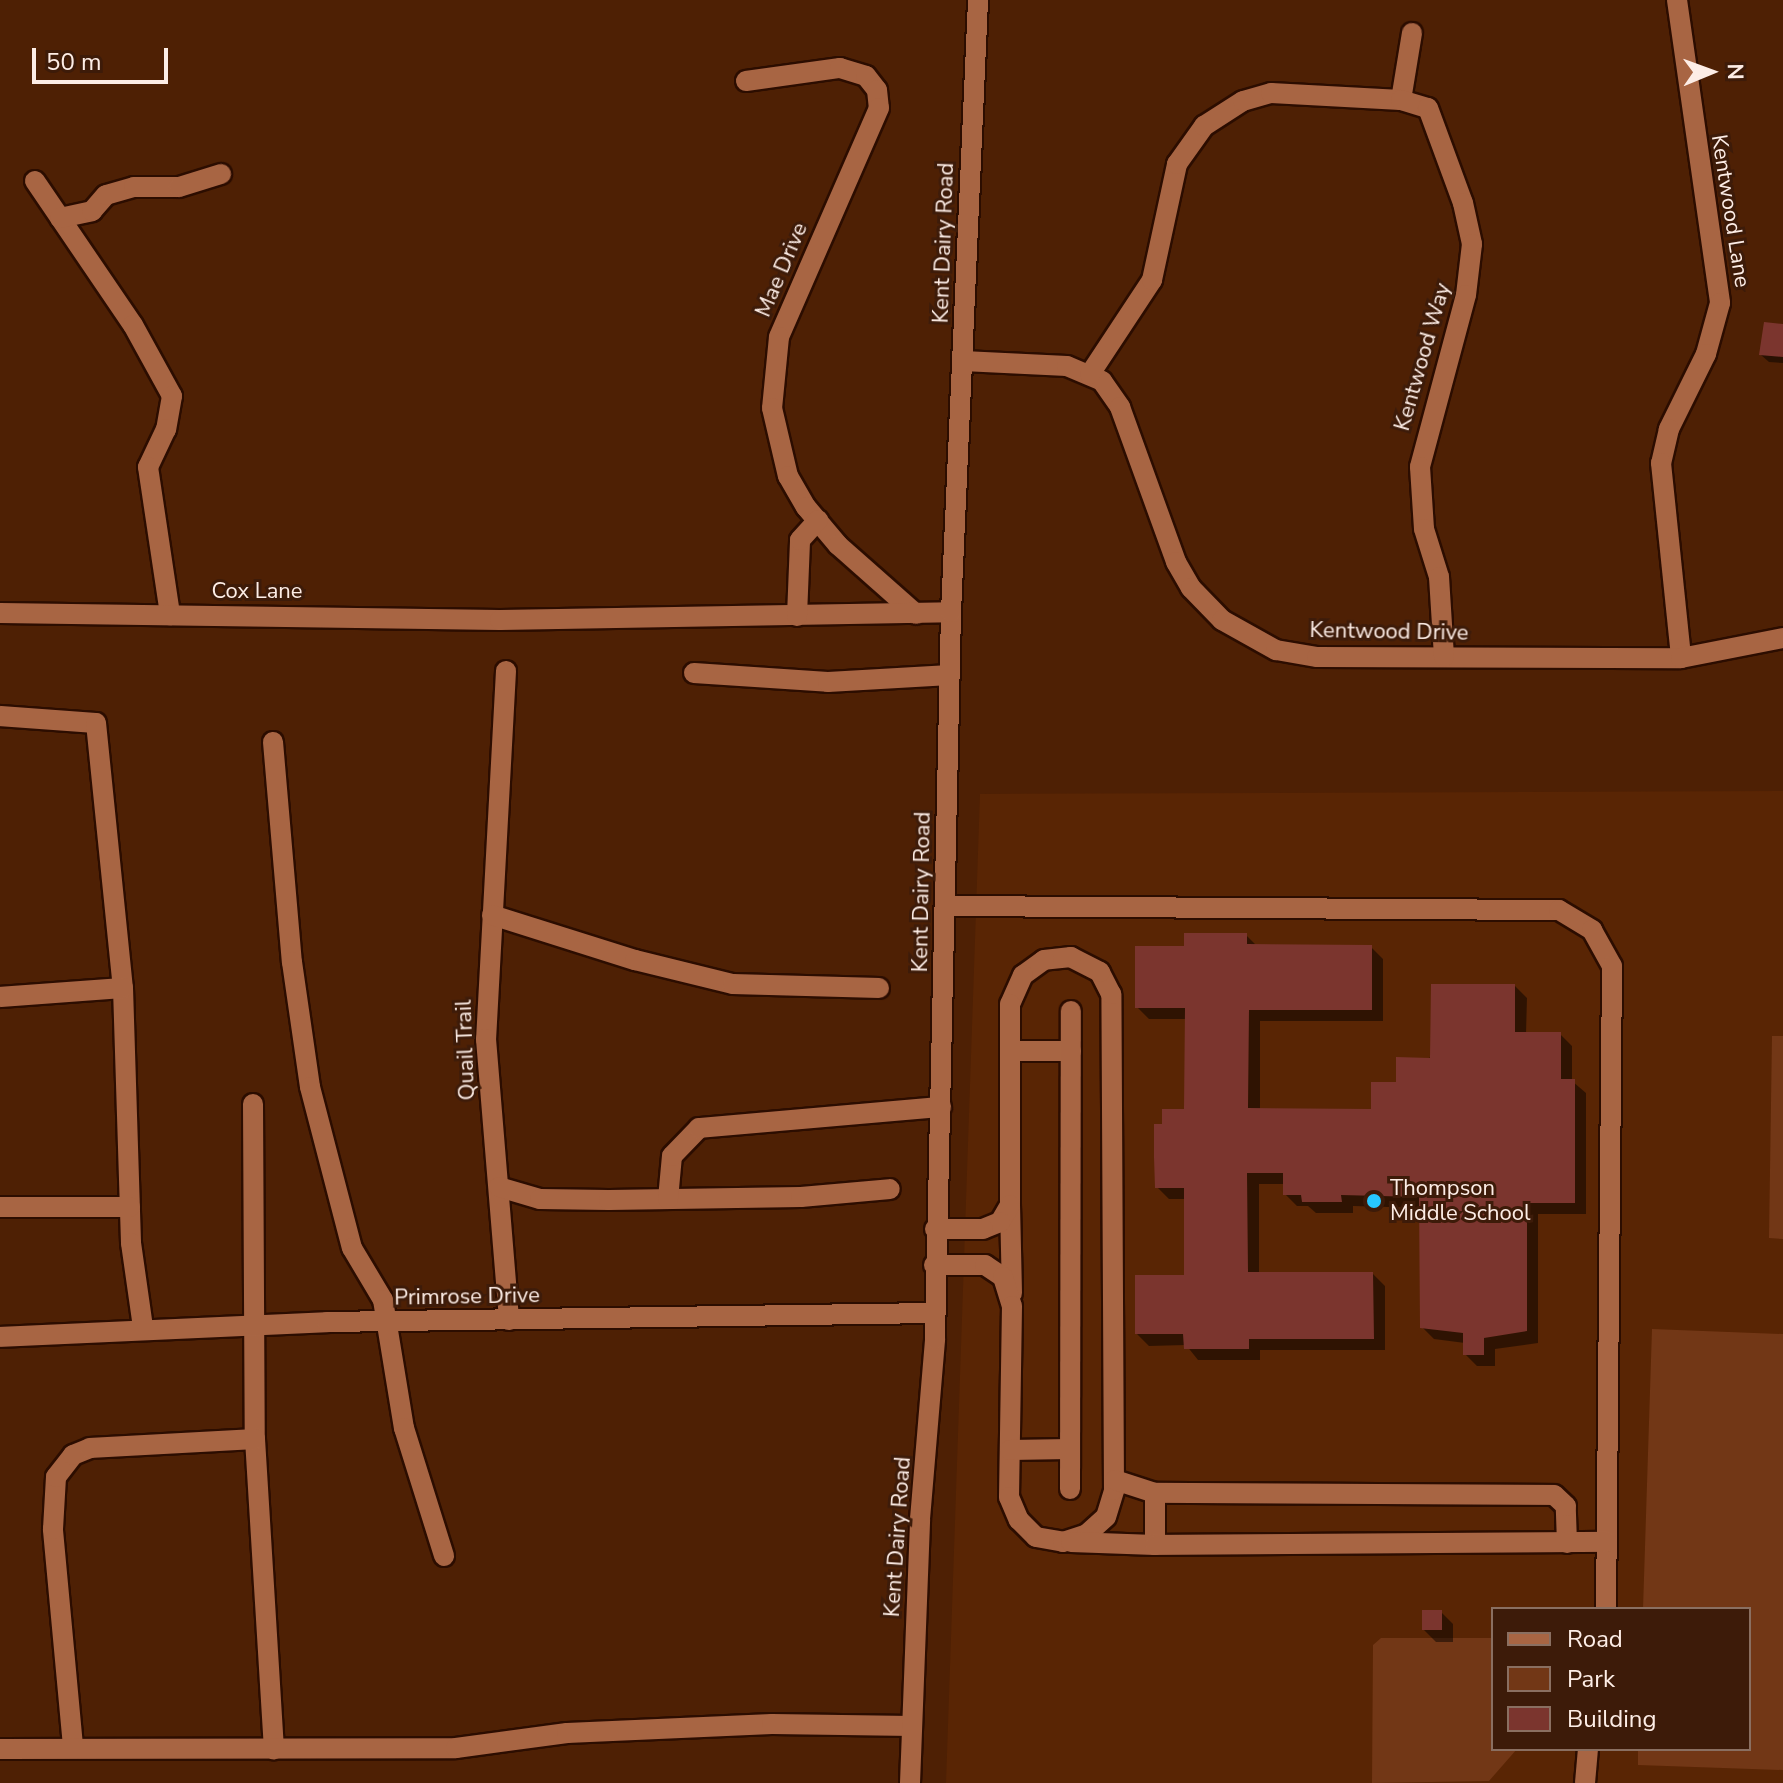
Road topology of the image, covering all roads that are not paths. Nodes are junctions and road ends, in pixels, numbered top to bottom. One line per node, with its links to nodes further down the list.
1 (978, 0): 9 (street, Kent Dairy Road)
2 (1677, 0): 19 (street, Kentwood Lane)
3 (1412, 33): 5 (street)
4 (746, 81): 11 (street, Mae Drive)
5 (1401, 100): 10 (street, Kentwood Way); 18 (street, Kentwood Way)
6 (221, 174): 8 (street)
7 (35, 181): 8 (street)
8 (60, 218): 15 (street)
9 (963, 361): 10 (street); 12 (street, Kent Dairy Road)
10 (1090, 374): 18 (street, Kentwood Drive)
11 (818, 520): 14 (street, Mae Drive); 16 (street)
12 (951, 612): 14 (street, Cox Lane); 22 (street, Kent Dairy Road)
13 (0, 613): 15 (street, Cox Lane)
14 (916, 614): 16 (street, Cox Lane)
15 (170, 615): 16 (street, Cox Lane)
16 (797, 616)
17 (1783, 638): 19 (street, Kentwood Drive)
18 (1444, 657): 19 (street, Kentwood Drive)
19 (1681, 658)
20 (506, 671): 26 (street, Quail Trail)
21 (694, 673): 22 (street)
22 (950, 675): 25 (street, Kent Dairy Road)
23 (0, 716): 27 (street)
24 (273, 742): 46 (street)
25 (948, 906): 34 (street, Kent Dairy Road); 57 (street)
26 (492, 915): 28 (street); 35 (street, Quail Trail)
27 (123, 988): 29 (street); 40 (street)
28 (879, 988)
29 (0, 997)
30 (1071, 1011): 32 (street)
31 (1010, 1051): 32 (street); 38 (street); 53 (street)
32 (1071, 1051): 51 (street)
33 (253, 1104): 47 (street)
34 (941, 1107): 37 (street); 41 (street, Kent Dairy Road)
35 (499, 1187): 37 (street); 45 (street, Quail Trail)
36 (890, 1189): 37 (street)
37 (668, 1199)
38 (1010, 1205): 41 (street); 43 (street)
39 (0, 1207): 40 (street)
40 (130, 1207): 48 (street)
41 (935, 1229): 42 (street, Kent Dairy Road)
42 (934, 1265): 43 (street); 44 (street, Kent Dairy Road)
43 (1012, 1306): 52 (street)
44 (935, 1313): 45 (street, Primrose Drive); 62 (street, Kent Dairy Road)
45 (509, 1320): 46 (street, Primrose Drive)
46 (388, 1323): 47 (street, Primrose Drive); 60 (street)
47 (253, 1324): 48 (street, Primrose Drive); 50 (street)
48 (143, 1327): 49 (street, Primrose Drive)
49 (0, 1337)
50 (255, 1439): 63 (street); 65 (street)
51 (1070, 1449): 52 (street); 54 (street)
52 (1010, 1450): 56 (street)
53 (1115, 1480): 55 (street); 56 (street)
54 (1070, 1489)
55 (1155, 1493): 58 (street); 59 (street)
56 (1063, 1542): 59 (street)
57 (1607, 1542): 58 (street); 61 (street)
58 (1567, 1543): 59 (street)
59 (1155, 1545)
60 (444, 1556)
61 (1606, 1607)
62 (912, 1726): 65 (street); 67 (street, Kent Dairy Road)
63 (73, 1746): 64 (street); 65 (street)
64 (0, 1749)
65 (274, 1749)
66 (1588, 1751): 68 (street)
67 (910, 1783)
68 (1585, 1783)

